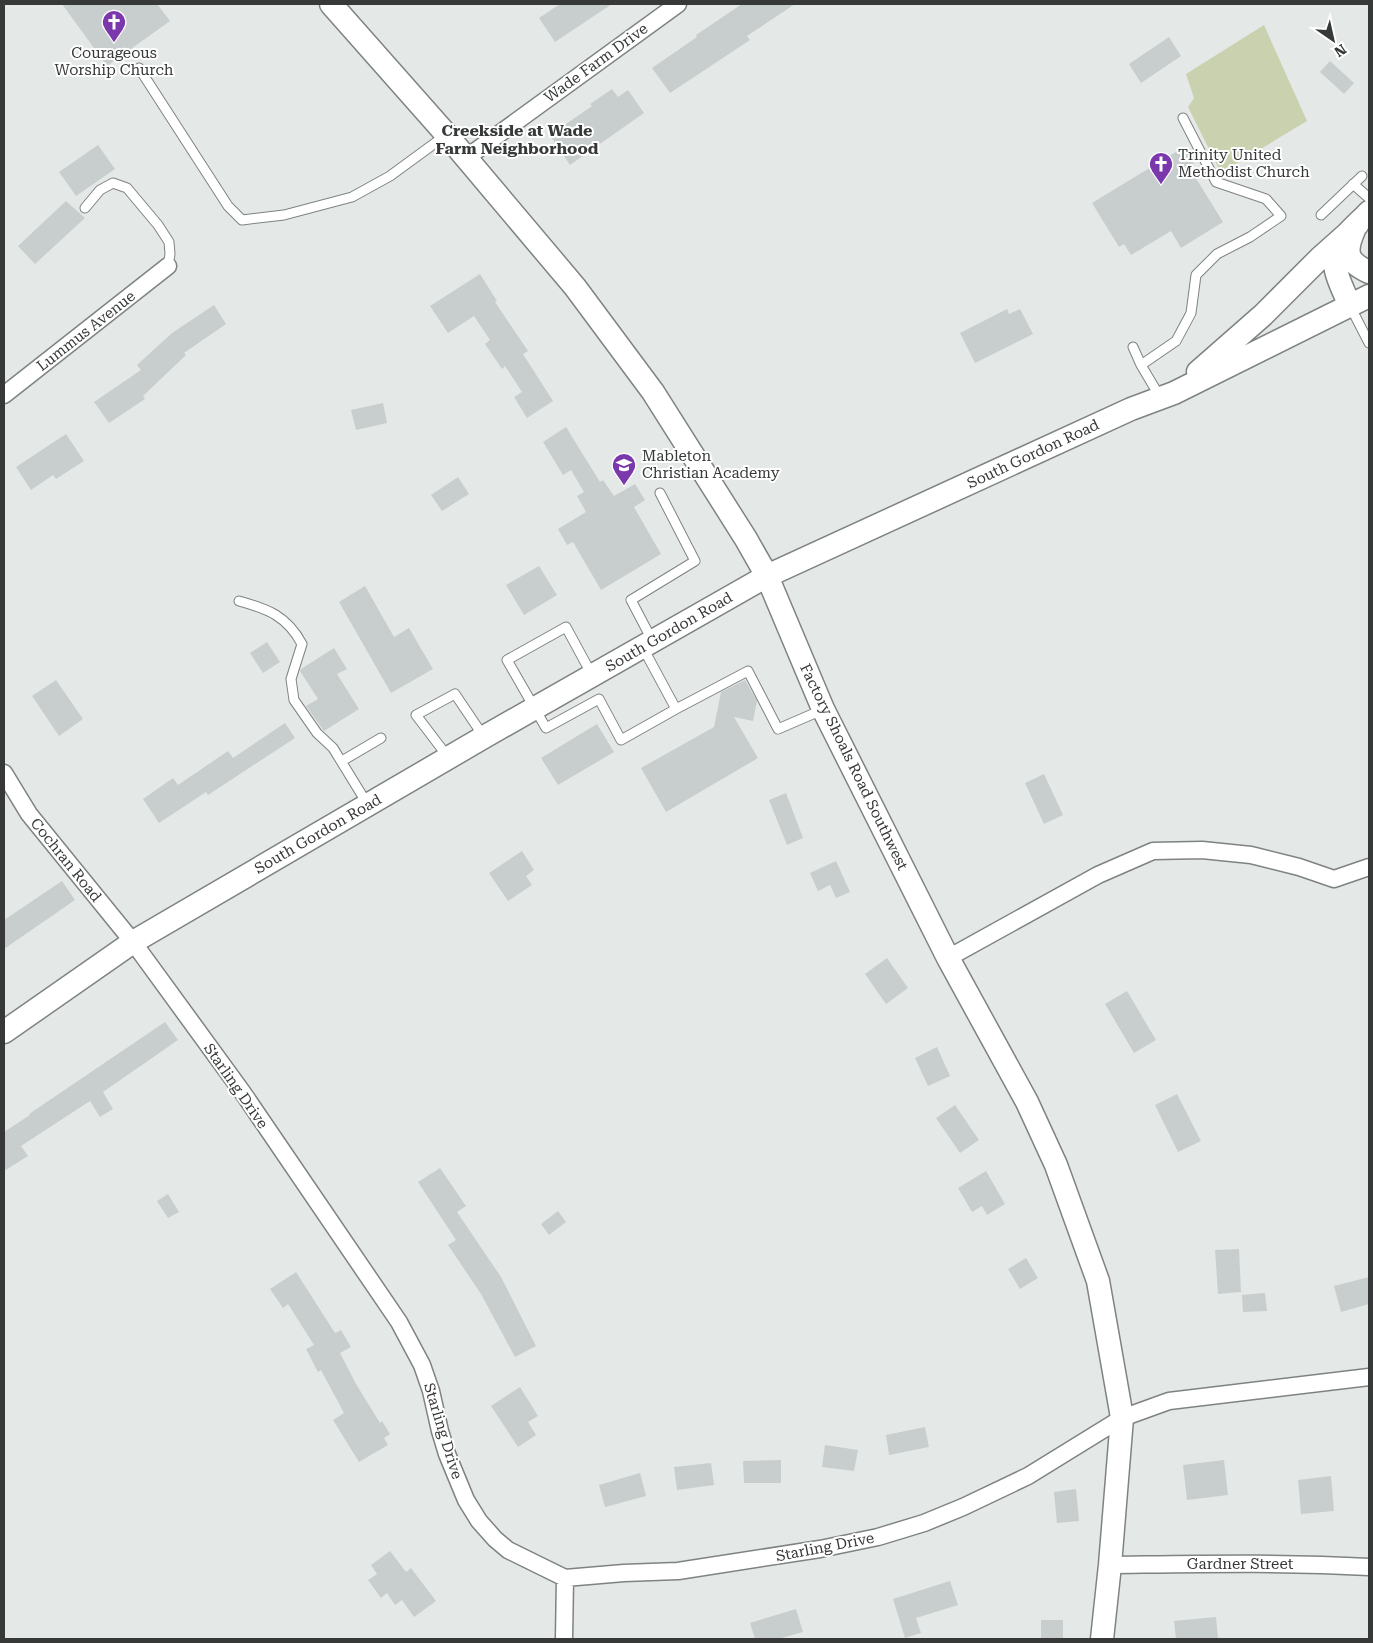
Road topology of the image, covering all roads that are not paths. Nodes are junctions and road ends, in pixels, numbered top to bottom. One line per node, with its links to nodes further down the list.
1 (331, 4): 5 (street, Factory Shoals Road Southwest)
2 (678, 4): 6 (street, Wade Farm Drive)
3 (139, 68): 5 (lane)
4 (1183, 118): 18 (lane)
5 (446, 134): 6 (street, Factory Shoals Road Southwest)
6 (466, 158): 22 (street, Factory Shoals Road Southwest)
7 (1362, 176): 8 (lane)
8 (1354, 184): 9 (lane); 11 (lane)
9 (1369, 198)
10 (85, 208): 13 (lane)
11 (1322, 215)
12 (1363, 219): 14 (street); 15 (street); 20 (street)
13 (168, 266): 19 (street, Lummus Avenue)
14 (1369, 272)
15 (1360, 301): 16 (lane); 20 (street, South Gordon Road)
16 (1369, 343)
17 (1132, 348): 18 (lane)
18 (1141, 365): 20 (lane)
19 (4, 395)
20 (1167, 395): 22 (street, South Gordon Road)
21 (660, 492): 24 (lane)
22 (767, 576): 24 (street, South Gordon Road); 28 (street, Factory Shoals Road Southwest)
23 (239, 601): 32 (lane)
24 (647, 643): 25 (street, South Gordon Road); 27 (lane)
25 (592, 675): 26 (street, South Gordon Road); 26 (lane)
26 (535, 708): 27 (lane); 29 (street, South Gordon Road)
27 (676, 709): 28 (lane)
28 (823, 709): 37 (street, Factory Shoals Road Southwest)
29 (484, 737): 31 (street, South Gordon Road); 31 (lane)
30 (381, 738): 32 (lane)
31 (449, 758): 34 (street, South Gordon Road)
32 (342, 762): 34 (lane)
33 (4, 774): 36 (street, Cochran Road)
34 (368, 805): 36 (street, South Gordon Road)
35 (1369, 867): 37 (street)
36 (133, 942): 38 (street, South Gordon Road); 43 (street, Starling Drive)
37 (948, 958): 40 (street, Factory Shoals Road Southwest)
38 (4, 1032)
39 (1369, 1377): 40 (street, Starling Drive)
40 (1122, 1418): 41 (street, Factory Shoals Road Southwest); 43 (street, Starling Drive)
41 (1110, 1565): 42 (street, Gardner Street); 45 (street, Factory Shoals Road Southwest)
42 (1369, 1567)
43 (565, 1578): 44 (street)
44 (564, 1639)
45 (1102, 1639)

